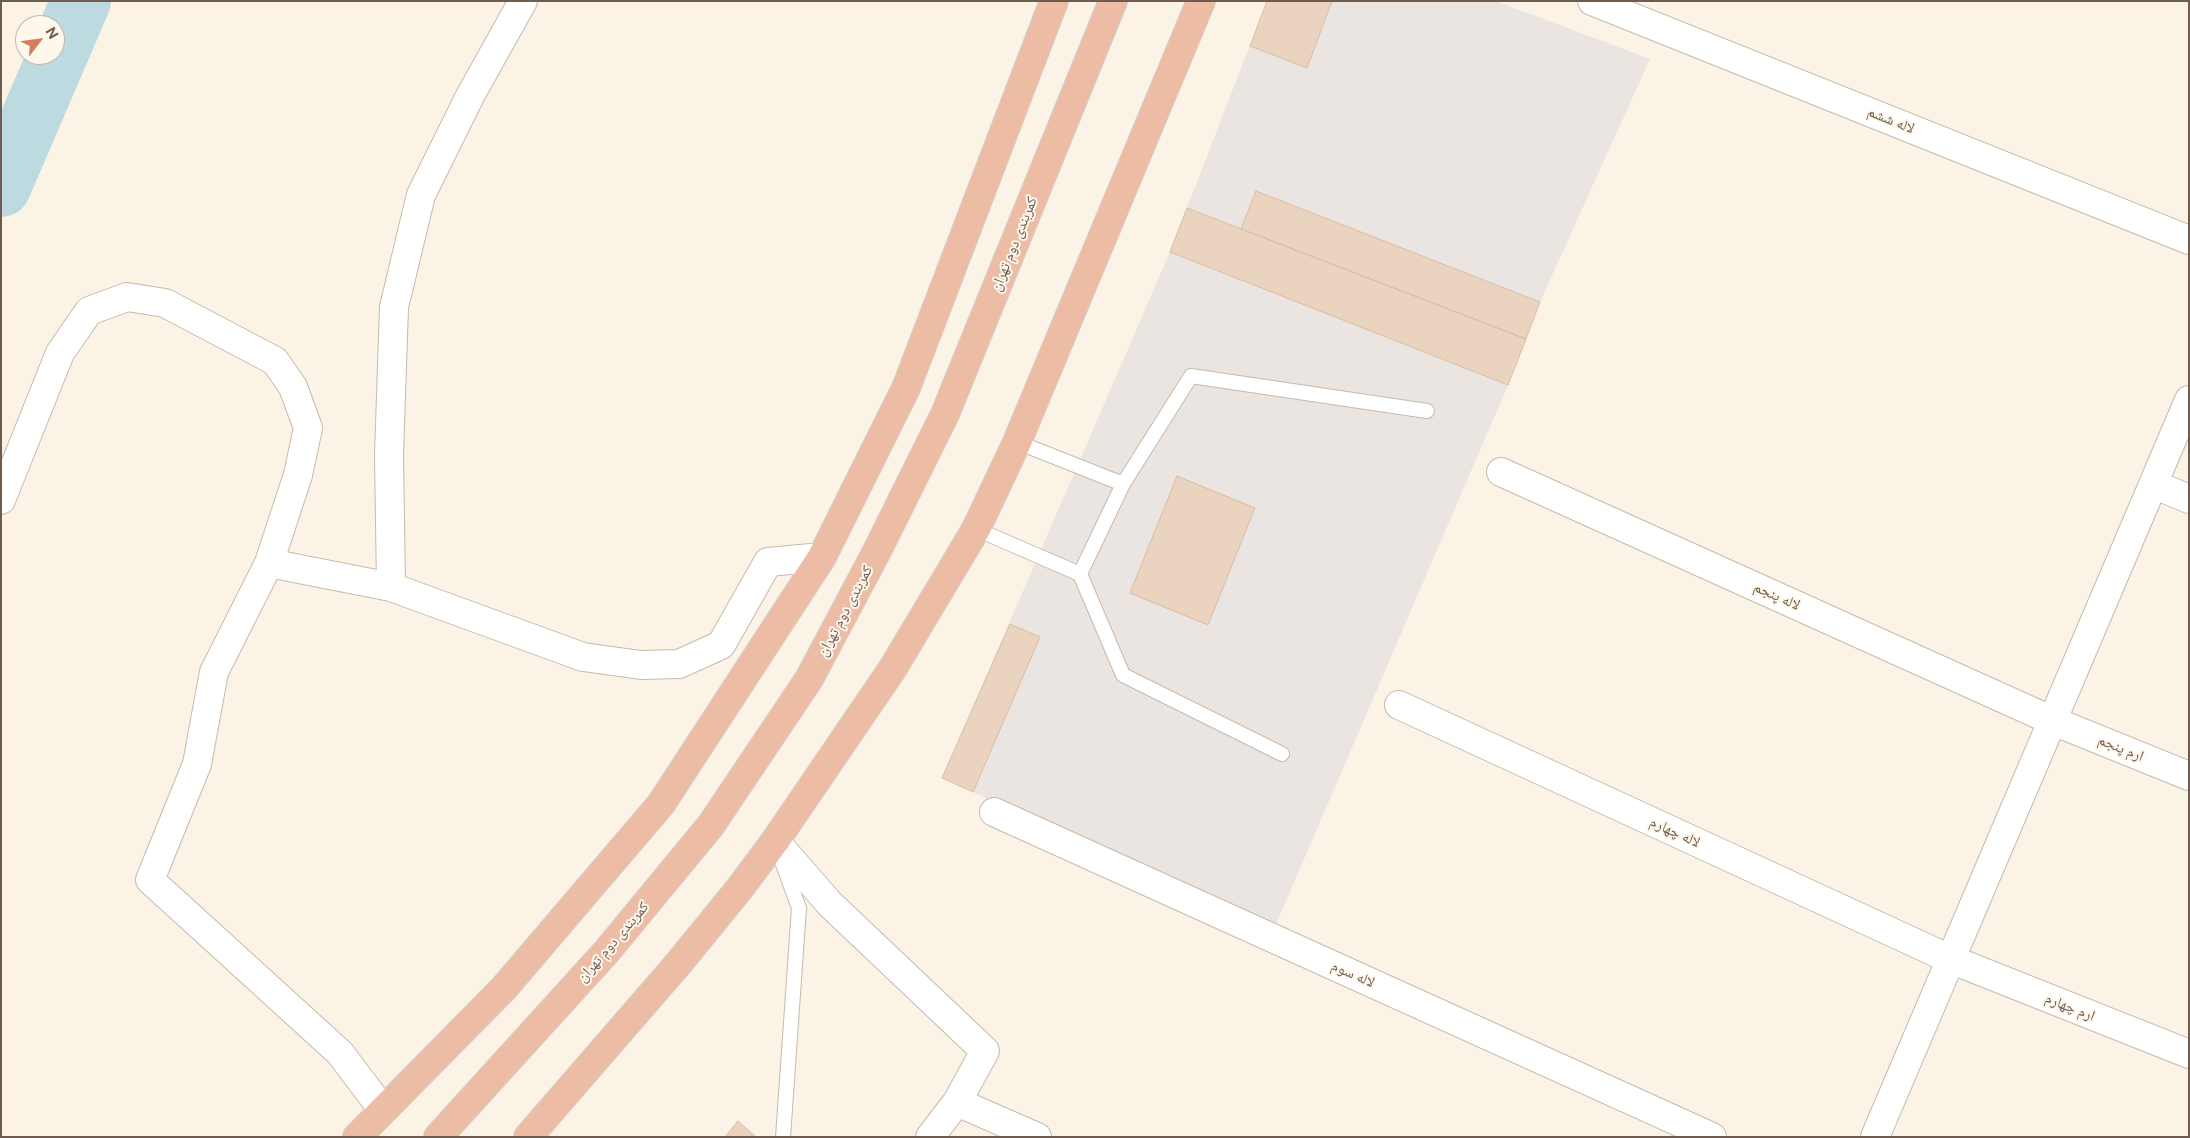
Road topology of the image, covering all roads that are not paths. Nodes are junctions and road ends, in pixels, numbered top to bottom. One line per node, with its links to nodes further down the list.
1 (523, 1): 19 (street)
2 (1054, 1): 16 (highway)
3 (1113, 1): 31 (highway, کمربندی دوم تهران)
4 (1201, 1): 9 (highway)
5 (1592, 1): 6 (street, لاله ششم)
6 (2189, 240)
7 (2189, 400): 12 (street)
8 (1427, 411): 11 (lane)
9 (1017, 442): 11 (lane); 15 (highway)
10 (1501, 472): 21 (street, لاله پنجم)
11 (1123, 484): 18 (lane)
12 (2153, 484): 13 (street); 21 (street)
13 (2189, 499)
14 (1, 500): 17 (street)
15 (976, 529): 18 (lane); 25 (highway)
16 (822, 557): 19 (street); 29 (highway)
17 (269, 563): 19 (street); 29 (street)
18 (1080, 574): 22 (lane)
19 (391, 587)
20 (1399, 705): 26 (street, لاله چهارم)
21 (2052, 721): 23 (street, ارم پنجم); 26 (street)
22 (1282, 754)
23 (2189, 776)
24 (994, 812): 36 (street, لاله سوم)
25 (775, 841): 28 (street); 32 (highway); 33 (lane)
26 (1950, 960): 27 (street, ارم چهارم); 37 (street)
27 (2189, 1054)
28 (957, 1102): 34 (street); 35 (street)
29 (383, 1110): 30 (highway)
30 (357, 1137)
31 (438, 1137)
32 (528, 1137)
33 (783, 1137)
34 (930, 1137)
35 (1037, 1137)
36 (1712, 1137)
37 (1875, 1137)

